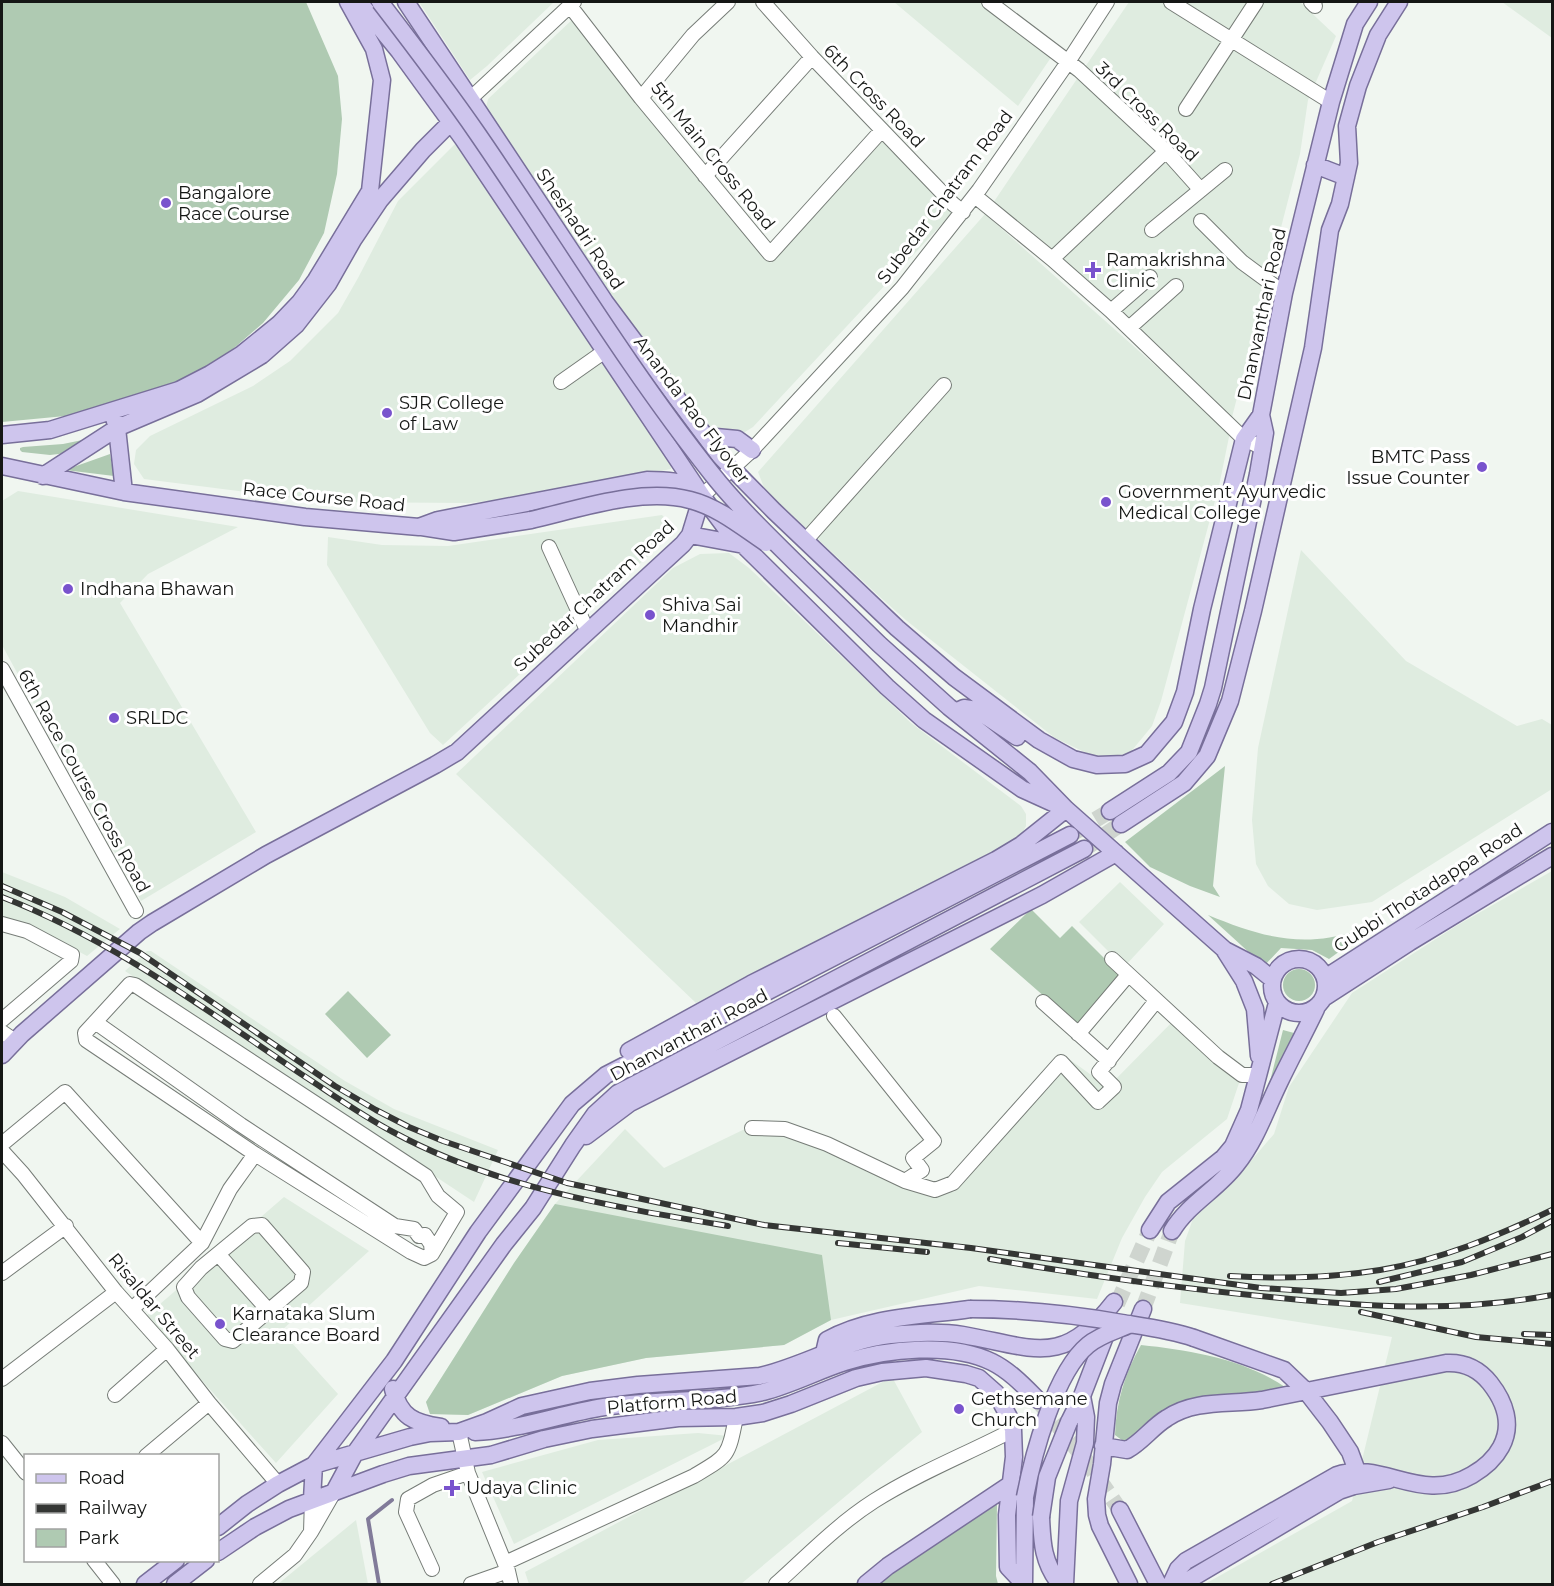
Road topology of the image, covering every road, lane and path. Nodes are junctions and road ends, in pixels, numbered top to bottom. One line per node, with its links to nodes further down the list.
1 (348, 2): 29 (main road)
2 (359, 2): 21 (main road)
3 (380, 2): 61 (main road, Ananda Rao Flyover, bridge)
4 (406, 2): 18 (main road, Sheshadri Road)
5 (728, 2): 17 (street)
6 (763, 2): 15 (street, 6th Cross Road)
7 (989, 2): 16 (street, 3rd Cross Road)
8 (1107, 2): 16 (street, Subedar Chatram Road)
9 (1171, 2): 14 (street)
10 (1256, 2): 14 (street)
11 (1369, 2): 19 (main road, Dhanvanthari Road)
12 (1399, 2): 27 (main road)
13 (572, 4): 17 (street, 5th Main Cross Road); 18 (street)
14 (1231, 39): 19 (street); 20 (street)
15 (812, 57): 22 (street, 6th Cross Road); 26 (street)
16 (1068, 62): 23 (street, 3rd Cross Road); 30 (street, Subedar Chatram Road)
17 (641, 98): 26 (street, 5th Main Cross Road)
18 (470, 99): 21 (main road); 46 (main road, Sheshadri Road)
19 (1331, 102): 24 (main road, Dhanvanthari Road)
20 (1186, 109)
21 (448, 120): 29 (main road); 40 (main road)
22 (882, 130): 26 (street, 5th Main Cross Road); 31 (street, 6th Cross Road)
23 (1166, 151): 28 (street, 3rd Cross Road); 34 (street)
24 (1315, 165): 27 (main road); 37 (main road, Dhanvanthari Road)
25 (1225, 170): 28 (street)
26 (705, 176)
27 (1346, 176): 68 (main road)
28 (1200, 189): 33 (street)
29 (375, 196): 43 (main road); 45 (main road)
30 (975, 196): 31 (street, Subedar Chatram Road); 34 (street)
31 (963, 212): 50 (street, Subedar Chatram Road)
32 (1201, 221): 37 (street)
33 (1152, 230)
34 (1052, 259): 38 (street)
35 (1150, 278): 38 (street)
36 (1176, 286): 39 (street)
37 (1284, 293): 44 (main road, Dhanvanthari Road)
38 (1111, 310): 39 (street)
39 (1129, 328): 48 (street)
40 (605, 351): 41 (street); 55 (main road)
41 (561, 382)
42 (944, 384): 58 (street)
43 (111, 412): 45 (main road); 47 (main road)
44 (1261, 415): 48 (main road); 49 (main road, Dhanvanthari Road)
45 (117, 428): 53 (main road); 54 (main road)
46 (705, 436): 50 (main road); 52 (main road, Sheshadri Road)
47 (4, 440)
48 (1244, 440): 49 (street); 65 (main road)
49 (1263, 448): 66 (main road, Dhanvanthari Road)
50 (752, 450): 52 (street, Subedar Chatram Road)
51 (2, 466): 53 (main road, Race Course Road)
52 (733, 469): 55 (street, Subedar Chatram Road); 58 (main road, Sheshadri Road)
53 (43, 476): 54 (main road, Race Course Road)
54 (124, 492): 56 (main road, Race Course Road)
55 (702, 496): 56 (main road, Race Course Road); 57 (main road, Subedar Chatram Road); 59 (main road)
56 (419, 527): 61 (main road, bridge)
57 (690, 535): 59 (main road); 62 (main road, Subedar Chatram Road)
58 (805, 541): 65 (main road, Sheshadri Road)
59 (744, 545): 67 (main road)
60 (549, 547): 62 (street)
61 (799, 566): 64 (main road, Ananda Rao Flyover)
62 (587, 630): 89 (main road, Subedar Chatram Road)
63 (2, 669): 74 (street, 6th Race Course Cross Road)
64 (955, 712): 65 (main road); 67 (main road, Ananda Rao Flyover)
65 (1073, 759)
66 (1110, 811)
67 (1071, 814): 72 (main road); 92 (main road)
68 (1121, 824)
69 (1552, 832): 79 (main road, Gubbi Thotadappa Road)
70 (1070, 835): 92 (main road, Dhanvanthari Road)
71 (1084, 849): 96 (main road, Dhanvanthari Road)
72 (1116, 853): 76 (main road); 96 (main road)
73 (1552, 856): 84 (main road, Gubbi Thotadappa Road)
74 (136, 912)
75 (2, 924): 86 (street)
76 (1225, 950): 80 (main road); 93 (main road)
77 (1112, 958): 78 (street)
78 (1128, 975): 81 (street); 88 (street)
79 (1325, 978): 80 (main road); 84 (main road)
80 (1272, 979): 83 (main road)
81 (1156, 1001): 91 (street); 93 (street)
82 (1043, 1002): 88 (street)
83 (1277, 1003): 84 (main road); 93 (main road)
84 (1321, 1003): 102 (main road)
85 (834, 1016): 99 (street)
86 (2, 1020)
87 (95, 1022): 98 (street); 105 (street); 105 (street)
88 (1078, 1034): 91 (street)
89 (8, 1036): 90 (main road, Subedar Chatram Road)
90 (2, 1055)
91 (1109, 1061): 99 (street)
92 (606, 1075): 116 (main road, Dhanvanthari Road)
93 (1257, 1078): 101 (main road)
94 (752, 1128): 99 (street)
95 (2, 1144): 103 (street)
96 (573, 1145): 121 (main road, Dhanvanthari Road)
97 (2, 1151): 100 (street, Risaldar Street)
98 (255, 1154): 103 (street); 105 (street)
99 (905, 1180)
100 (66, 1226): 108 (street); 109 (street, Risaldar Street)
101 (1150, 1230)
102 (1172, 1231)
103 (202, 1243): 106 (street)
104 (218, 1254): 107 (street); 112 (street); 112 (street)
105 (432, 1254)
106 (189, 1255): 107 (street); 110 (street)
107 (201, 1268): 112 (street)
108 (2, 1273)
109 (116, 1292): 110 (street, Risaldar Street); 117 (street)
110 (132, 1309): 114 (street, Risaldar Street)
111 (1143, 1309): 128 (main road)
112 (269, 1311)
113 (1130, 1324): 115 (main road, bridge); 118 (main road, bridge); 155 (main road, bridge)
114 (167, 1349): 119 (street); 123 (street, Risaldar Street)
115 (824, 1353): 120 (main road); 126 (main road)
116 (394, 1361): 121 (main road); 131 (main road, Dhanvanthari Road)
117 (2, 1379)
118 (1306, 1391): 128 (main road); 134 (main road); 134 (main road)
119 (115, 1395)
120 (1082, 1396): 156 (main road, bridge); 157 (main road)
121 (395, 1399): 126 (main road); 129 (main road, Dhanvanthari Road)
122 (1038, 1400): 126 (main road)
123 (209, 1403): 130 (street); 135 (street, Risaldar Street)
124 (736, 1417): 125 (main road, Platform Road); 132 (main road, Platform Road); 147 (street)
125 (1013, 1430): 136 (main road, Platform Road); 153 (street)
126 (459, 1432): 129 (main road); 132 (street)
127 (2, 1443): 133 (street)
128 (1103, 1446): 158 (main road)
129 (355, 1453): 131 (main road); 137 (main road, Dhanvanthari Road)
130 (147, 1454)
131 (315, 1465): 135 (main road); 138 (main road)
132 (466, 1466): 137 (main road, Platform Road); 146 (street); 147 (street)
133 (24, 1470)
134 (1356, 1479): 160 (main road); 161 (main road)
135 (278, 1484): 140 (main road)
136 (1011, 1484): 154 (main road); 155 (main road, Platform Road)
137 (334, 1492): 138 (main road, Platform Road); 141 (street)
138 (312, 1499): 141 (street); 142 (main road, Platform Road)
139 (1120, 1510): 159 (main road)
140 (219, 1526)
141 (311, 1532): 151 (street)
142 (219, 1551)
143 (96, 1562): 148 (street)
144 (173, 1562): 149 (main road)
145 (203, 1562): 150 (main road)
146 (432, 1569)
147 (508, 1573): 152 (street)
148 (112, 1584)
149 (145, 1584)
150 (175, 1584)
151 (260, 1584)
152 (471, 1584)
153 (776, 1584)
154 (866, 1584)
155 (1024, 1584)
156 (1060, 1584)
157 (1065, 1584)
158 (1129, 1584)
159 (1158, 1584)
160 (1171, 1584)
161 (1182, 1584)

